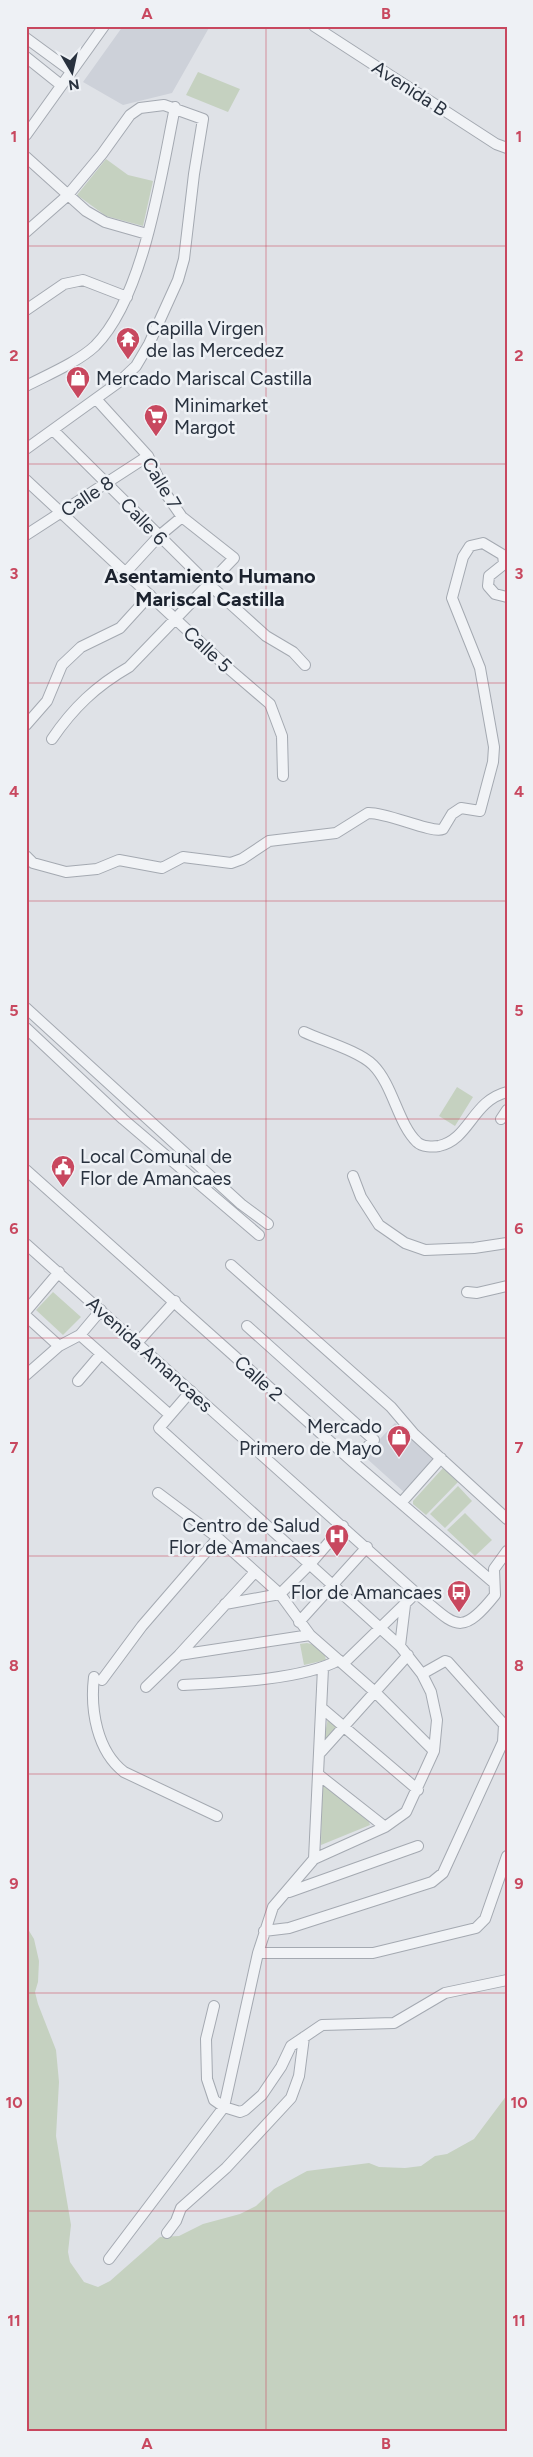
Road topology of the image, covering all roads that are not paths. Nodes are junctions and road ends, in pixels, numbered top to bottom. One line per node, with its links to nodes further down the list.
1 (104, 26): 5 (street)
2 (314, 26): 9 (street, Avenida B)
3 (26, 38): 5 (street)
4 (26, 58): 6 (street)
5 (71, 72): 6 (street)
6 (61, 85): 8 (street)
7 (176, 108): 11 (street); 13 (street); 17 (street)
8 (26, 135)
9 (507, 148)
10 (26, 157): 11 (street)
11 (67, 196): 12 (street); 13 (street)
12 (26, 232)
13 (147, 234): 14 (street)
14 (127, 297): 15 (street); 16 (street)
15 (26, 310)
16 (26, 386)
17 (97, 400): 18 (street); 20 (street, Calle 7)
18 (54, 431): 19 (street); 22 (street, Calle 6)
19 (26, 449)
20 (148, 456): 22 (street, Calle 8); 24 (street, Calle 7)
21 (26, 480): 23 (street, Calle 5)
22 (107, 482): 23 (street, Calle 8); 26 (street, Calle 6)
23 (61, 514): 25 (street, Calle 8); 27 (street, Calle 5)
24 (182, 517): 26 (street); 28 (street, Calle 7)
25 (26, 535)
26 (159, 536): 27 (street); 28 (street, Calle 6)
27 (125, 573): 29 (street, Calle 5)
28 (210, 584): 31 (street); 32 (street, Calle 6)
29 (150, 595): 31 (street, Calle 5); 33 (street)
30 (507, 597): 36 (street)
31 (177, 619): 34 (street); 35 (street, Calle 5)
32 (305, 665)
33 (26, 725)
34 (52, 739)
35 (283, 776)
36 (26, 856)
37 (26, 1008): 45 (street)
38 (26, 1028): 46 (street)
39 (304, 1032): 40 (street)
40 (507, 1092)
41 (507, 1110): 42 (street)
42 (500, 1119)
43 (27, 1173): 53 (street, Calle 2)
44 (353, 1176): 47 (street)
45 (268, 1224)
46 (259, 1235)
47 (507, 1243)
48 (26, 1244): 50 (street, Avenida Amancaes)
49 (231, 1265): 66 (street)
50 (58, 1272): 54 (street, Avenida Amancaes); 55 (street)
51 (507, 1286): 52 (street)
52 (467, 1292)
53 (174, 1301): 59 (street); 67 (street, Calle 2)
54 (101, 1310): 58 (street); 59 (street, Avenida Amancaes)
55 (26, 1311)
56 (26, 1316): 60 (street)
57 (247, 1326): 67 (street)
58 (80, 1335): 60 (street); 61 (street)
59 (137, 1343): 64 (street, Avenida Amancaes)
60 (59, 1346): 62 (street)
61 (101, 1354): 63 (street); 65 (street)
62 (26, 1375)
63 (78, 1381)
64 (191, 1391): 65 (street); 71 (street, Avenida Amancaes)
65 (170, 1415): 75 (street)
66 (441, 1458): 69 (street); 70 (street)
67 (353, 1462): 69 (street, Calle 2)
68 (158, 1493): 72 (street)
69 (401, 1503): 77 (street, Calle 2)
70 (507, 1519)
71 (343, 1526): 73 (street, Avenida Amancaes); 75 (street)
72 (218, 1538): 76 (street); 102 (street)
73 (367, 1548): 78 (street); 79 (street, Avenida Amancaes)
74 (507, 1551): 77 (street)
75 (311, 1564): 78 (street); 80 (street)
76 (255, 1572): 80 (street); 81 (street)
77 (494, 1583): 79 (street, Avenida Amancaes)
78 (333, 1585): 83 (street); 84 (street)
79 (416, 1593): 82 (street)
80 (280, 1594): 81 (street); 83 (street)
81 (225, 1604): 87 (street)
82 (405, 1605): 84 (street); 86 (street)
83 (299, 1622): 85 (street)
84 (381, 1630): 86 (street); 89 (street)
85 (310, 1635): 87 (street); 89 (street)
86 (400, 1646): 88 (street)
87 (179, 1655): 93 (street)
88 (408, 1655): 91 (street); 94 (street)
89 (341, 1662): 90 (street); 94 (street)
90 (323, 1668): 92 (street); 95 (street)
91 (422, 1674): 96 (street); 98 (street)
92 (183, 1685)
93 (146, 1687)
94 (375, 1692): 97 (street); 98 (street)
95 (323, 1709): 97 (street); 99 (street)
96 (505, 1726): 108 (street)
97 (344, 1727): 99 (street); 101 (street)
98 (434, 1751): 101 (street)
99 (320, 1752): 100 (street)
100 (319, 1775): 103 (street); 106 (street)
101 (418, 1790): 103 (street)
102 (217, 1816)
103 (385, 1827): 106 (street)
104 (418, 1846): 107 (street)
105 (507, 1856): 109 (street)
106 (314, 1859): 107 (street)
107 (288, 1892): 108 (street)
108 (264, 1931): 109 (street)
109 (258, 1953): 113 (street)
110 (507, 1980): 112 (street)
111 (214, 2006): 113 (street)
112 (304, 2037): 113 (street); 114 (street)
113 (224, 2107): 115 (street)
114 (168, 2233)
115 (109, 2260)

